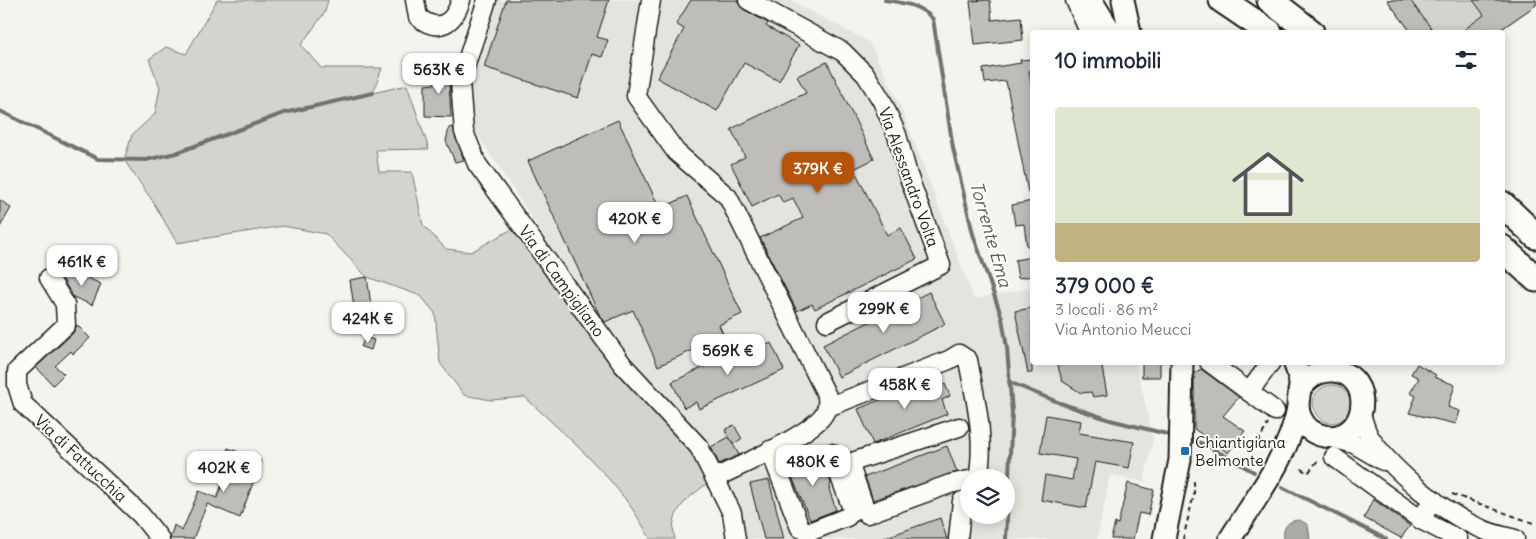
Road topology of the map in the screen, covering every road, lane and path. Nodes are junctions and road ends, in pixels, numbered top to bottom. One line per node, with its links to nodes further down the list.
1 (415, 0): 2 (street)
2 (461, 0)
3 (487, 0): 45 (street, Via di Campigliano)
4 (651, 0): 32 (street)
5 (748, 0): 21 (street, Via Alessandro Volta)
6 (1076, 0): 11 (street)
7 (1090, 0): 12 (main road)
8 (1123, 0): 13 (main road)
9 (1222, 0): 14 (highway)
10 (1270, 0): 15 (highway)
11 (1088, 30)
12 (1110, 30)
13 (1130, 30)
14 (1266, 30)
15 (1308, 30)
16 (1505, 207): 17 (highway)
17 (1536, 236)
18 (1505, 251): 20 (highway)
19 (49, 278): 28 (street, Via di Fattucchia)
20 (1536, 279)
21 (827, 322)
22 (1177, 365): 29 (street)
23 (1182, 365): 29 (main road)
24 (1213, 365): 30 (street)
25 (1269, 365): 30 (street)
26 (1295, 365): 31 (main road)
27 (1328, 367): 31 (main road); 34 (main road)
28 (8, 370): 52 (street, Via di Fattucchia)
29 (1181, 387): 55 (main road)
30 (1249, 392): 33 (street)
31 (1298, 400): 36 (main road); 43 (main road)
32 (828, 407): 38 (street); 42 (street)
33 (1275, 411): 37 (path)
34 (1362, 414): 36 (main road); 44 (street)
35 (960, 427): 46 (street)
36 (1329, 436): 43 (main road); 44 (street)
37 (1268, 448)
38 (770, 450): 39 (street); 45 (street)
39 (831, 453)
40 (1334, 457): 41 (path); 50 (street)
41 (1302, 468)
42 (980, 469)
43 (1274, 469): 56 (main road)
44 (1402, 473): 48 (street)
45 (715, 478): 53 (street, Via di Campigliano)
46 (960, 482)
47 (1451, 494): 51 (path)
48 (1433, 499): 50 (street); 58 (street)
49 (960, 520): 54 (street)
50 (1421, 520): 57 (street)
51 (1536, 524)
52 (160, 539)
53 (736, 539)
54 (958, 539)
55 (1164, 539)
56 (1230, 539)
57 (1458, 539)
58 (1515, 539)

